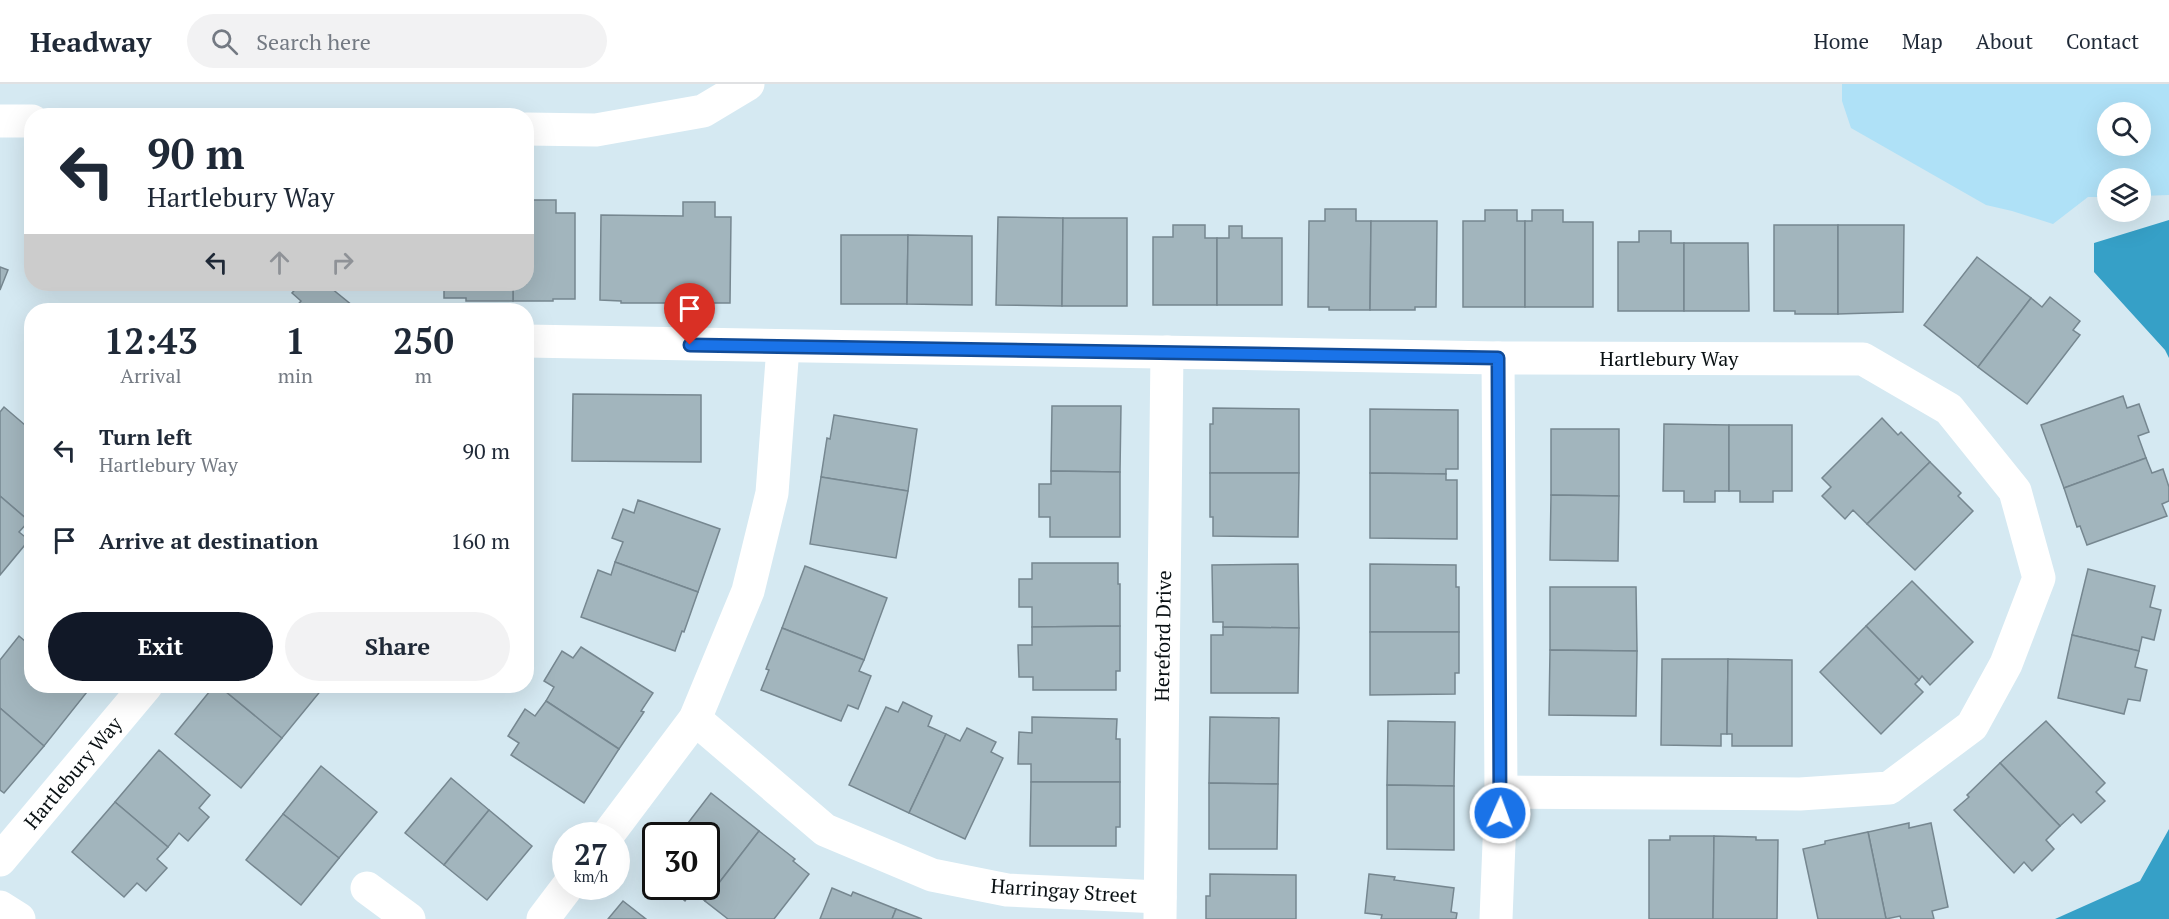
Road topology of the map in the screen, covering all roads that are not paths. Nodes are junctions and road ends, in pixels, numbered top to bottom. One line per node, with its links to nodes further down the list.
1 (748, 84): 4 (street)
2 (0, 121): 3 (street)
3 (24, 121)
4 (534, 129)
5 (534, 341): 6 (street, Hartlebury Way)
6 (783, 347): 7 (street, Hartlebury Way); 10 (street)
7 (1167, 352): 8 (street, Hartlebury Way); 17 (street, Hereford Drive)
8 (1498, 358): 11 (street); 11 (street, Hartlebury Way)
9 (140, 693): 13 (street, Hartlebury Way)
10 (695, 719): 12 (street); 17 (street, Harringay Street)
11 (1501, 792): 21 (street)
12 (618, 822)
13 (0, 860)
14 (368, 888): 19 (street)
15 (557, 900): 20 (street)
16 (0, 907): 18 (street)
17 (1160, 908)
18 (19, 919)
19 (409, 919)
20 (543, 919)
21 (1496, 919)

